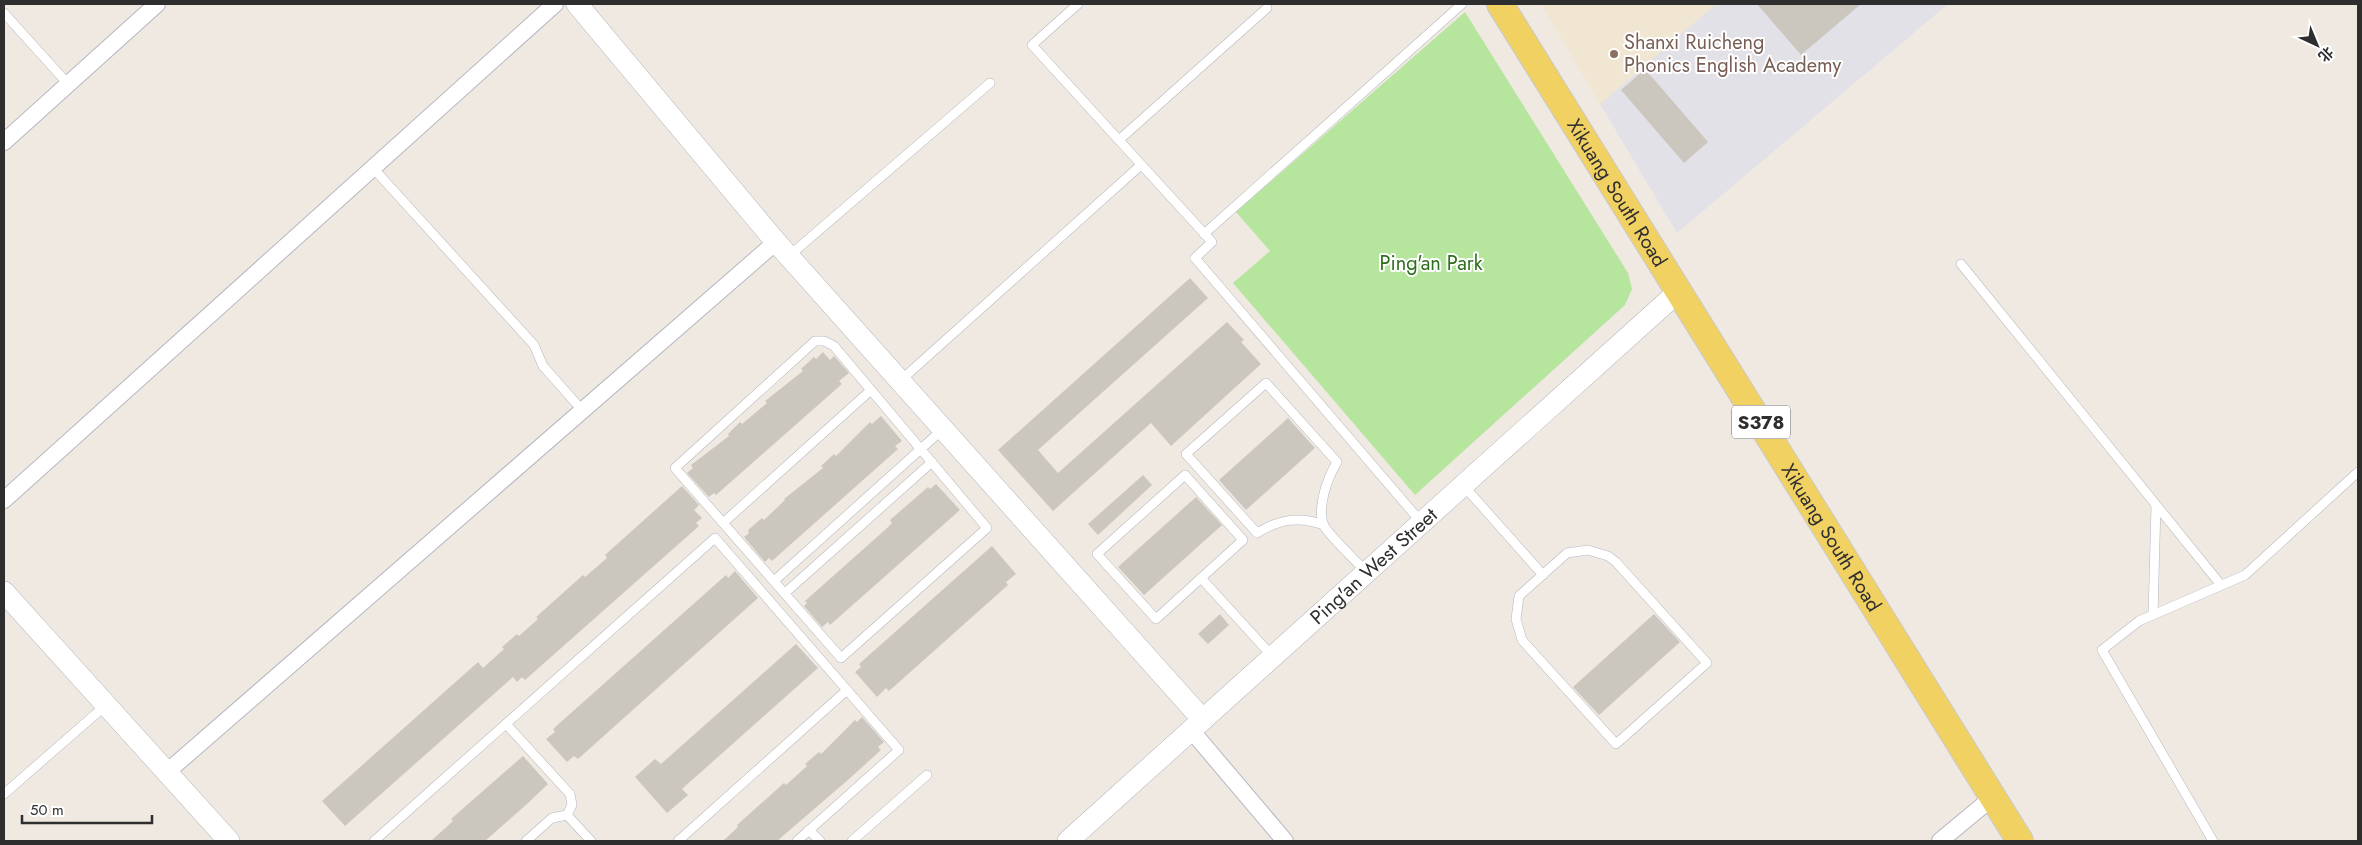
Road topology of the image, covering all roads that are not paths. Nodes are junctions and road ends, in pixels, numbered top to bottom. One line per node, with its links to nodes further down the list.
1 (157, 4): 10 (street)
2 (555, 4): 14 (street)
3 (577, 4): 16 (street)
4 (1078, 4): 11 (lane)
5 (1462, 4): 15 (lane)
6 (1500, 4): 18 (main road, Xikuang South Road / S378)
7 (1267, 8): 11 (lane)
8 (4, 13): 10 (lane)
9 (990, 83): 16 (lane)
10 (68, 84): 12 (street)
11 (1119, 140): 13 (lane)
12 (4, 142)
13 (1141, 165): 15 (lane); 19 (lane)
14 (373, 168): 21 (lane); 27 (street)
15 (1204, 234): 29 (lane)
16 (782, 249): 19 (street); 21 (street)
17 (1961, 264): 28 (lane)
18 (1679, 291): 26 (street, Ping'an West Street); 48 (main road, Xikuang South Road / S378)
19 (900, 381): 22 (street)
20 (871, 390): 23 (lane); 30 (lane); 30 (lane)
21 (582, 410): 45 (street)
22 (944, 429): 23 (lane); 44 (street)
23 (921, 449): 24 (lane); 35 (lane)
24 (932, 462): 38 (lane); 38 (lane)
25 (2358, 472): 36 (lane)
26 (1463, 485): 29 (street, Ping'an West Street); 33 (lane)
27 (4, 500)
28 (2156, 505): 36 (lane); 39 (lane)
29 (1422, 522): 32 (street, Ping'an West Street)
30 (723, 523): 35 (lane)
31 (1324, 525): 31 (lane); 32 (lane)
32 (1366, 572): 40 (street, Ping'an West Street)
33 (1542, 575): 33 (lane)
34 (1201, 578): 34 (lane); 40 (lane)
35 (774, 581): 38 (lane)
36 (2220, 585): 39 (lane)
37 (4, 592): 42 (street)
38 (785, 593)
39 (2152, 615): 63 (lane)
40 (1273, 657): 44 (street, Ping'an West Street)
41 (847, 690): 43 (lane); 50 (lane); 55 (lane)
42 (106, 704): 45 (street); 47 (lane)
43 (506, 724): 49 (lane); 52 (lane)
44 (1197, 725): 59 (street, Ping'an West Street); 60 (street)
45 (167, 772): 51 (street)
46 (927, 775): 58 (lane)
47 (4, 794)
48 (1993, 797): 61 (street); 62 (main road, Xikuang South Road / S378)
49 (567, 815): 53 (lane); 54 (lane)
50 (810, 830): 56 (lane); 57 (lane)
51 (229, 841)
52 (374, 841)
53 (526, 841)
54 (591, 841)
55 (678, 841)
56 (797, 841)
57 (820, 841)
58 (852, 841)
59 (1068, 841)
60 (1285, 841)
61 (1940, 841)
62 (2020, 841)
63 (2213, 841)

